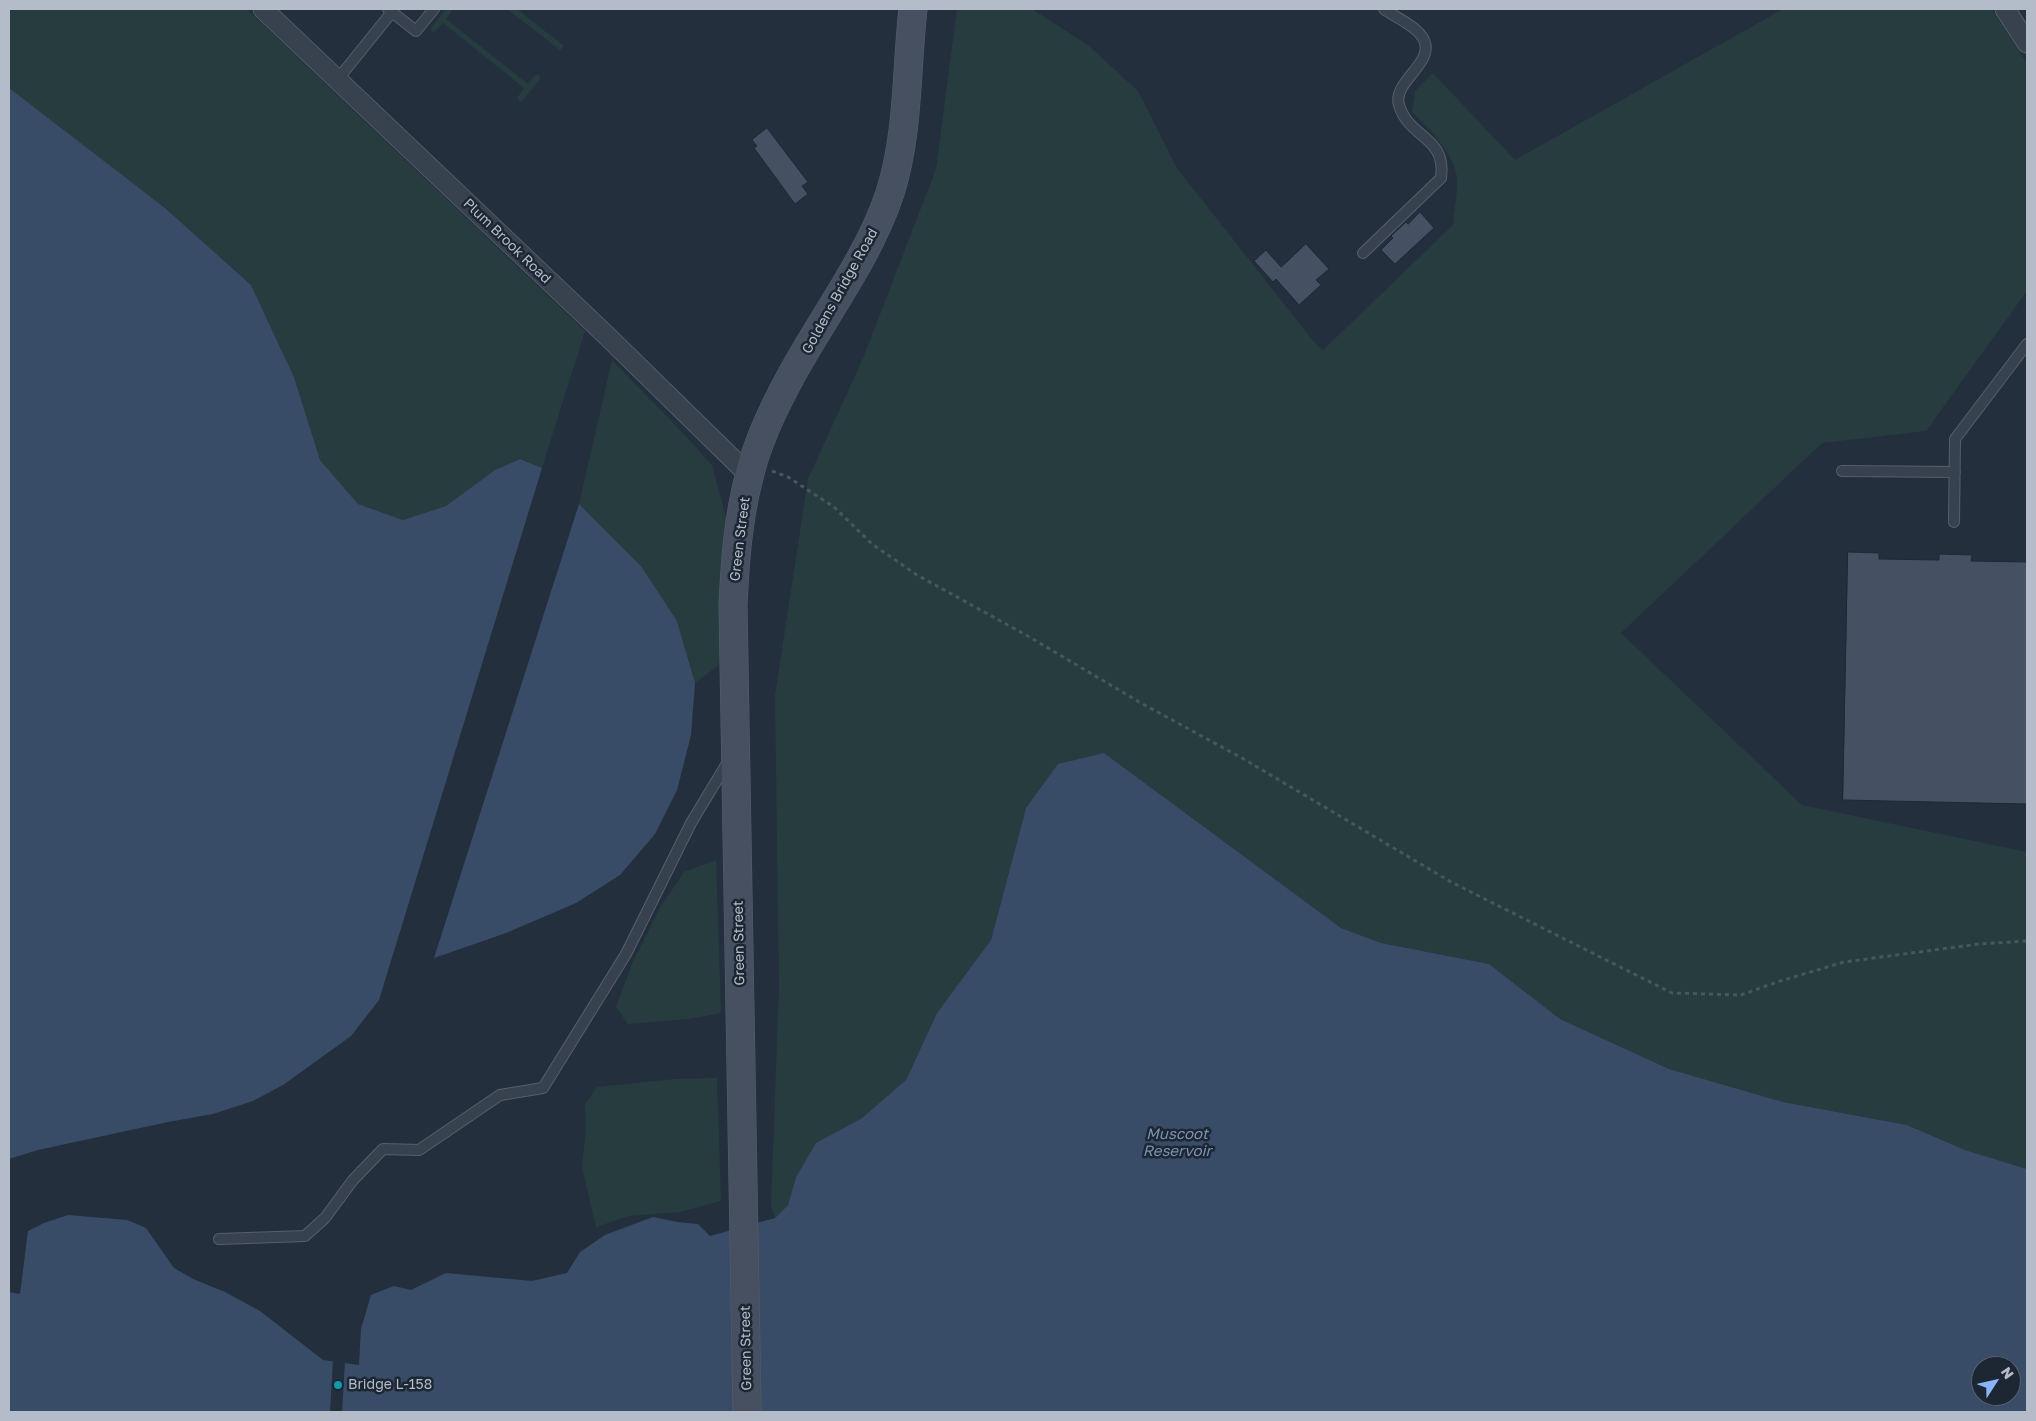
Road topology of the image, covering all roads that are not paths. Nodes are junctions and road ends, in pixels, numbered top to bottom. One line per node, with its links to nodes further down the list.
1 (263, 9): 8 (street, Plum Brook Road)
2 (434, 9): 6 (lane)
3 (913, 9): 11 (main road, Goldens Bridge Road)
4 (1384, 9): 9 (lane)
5 (2005, 9): 7 (street)
6 (390, 10): 8 (lane)
7 (2027, 44)
8 (338, 79): 11 (street, Plum Brook Road)
9 (1363, 253)
10 (2027, 344): 13 (lane)
11 (751, 470): 15 (main road, Green Street)
12 (1842, 471): 13 (lane)
13 (1955, 472): 14 (lane)
14 (1954, 522)
15 (735, 748): 16 (lane); 17 (main road, Green Street)
16 (218, 1239)
17 (747, 1412)

